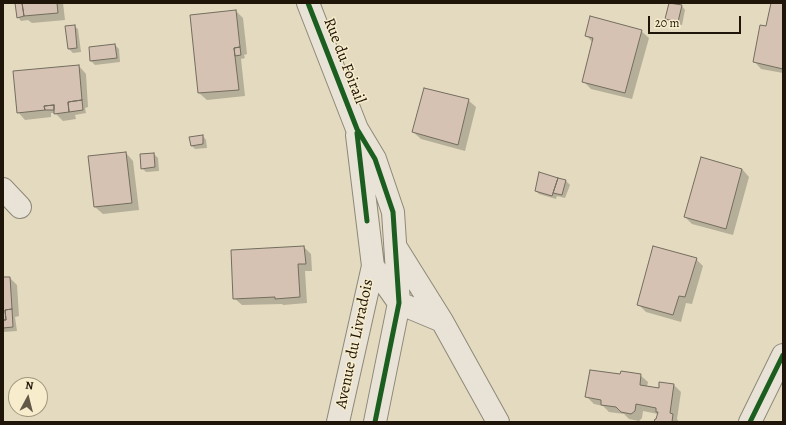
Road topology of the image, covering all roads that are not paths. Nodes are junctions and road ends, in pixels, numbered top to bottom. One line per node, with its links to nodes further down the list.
1 (308, 3): 2 (street, Rue du Foirail)
2 (357, 128): 5 (street, Rue du Foirail); 6 (street, Rue du Foirail)
3 (3, 189): 4 (street)
4 (20, 207)
5 (396, 247): 7 (street, Avenue du Livradois); 8 (street, Rue du Foirail)
6 (373, 266): 7 (street, Rue du Foirail); 10 (street, Avenue du Livradois)
7 (399, 304): 8 (street); 11 (street, Avenue du Livradois)
8 (442, 321): 12 (street, Rue du Foirail)
9 (783, 355): 13 (street)
10 (338, 422)
11 (375, 422)
12 (498, 422)
13 (750, 422)

